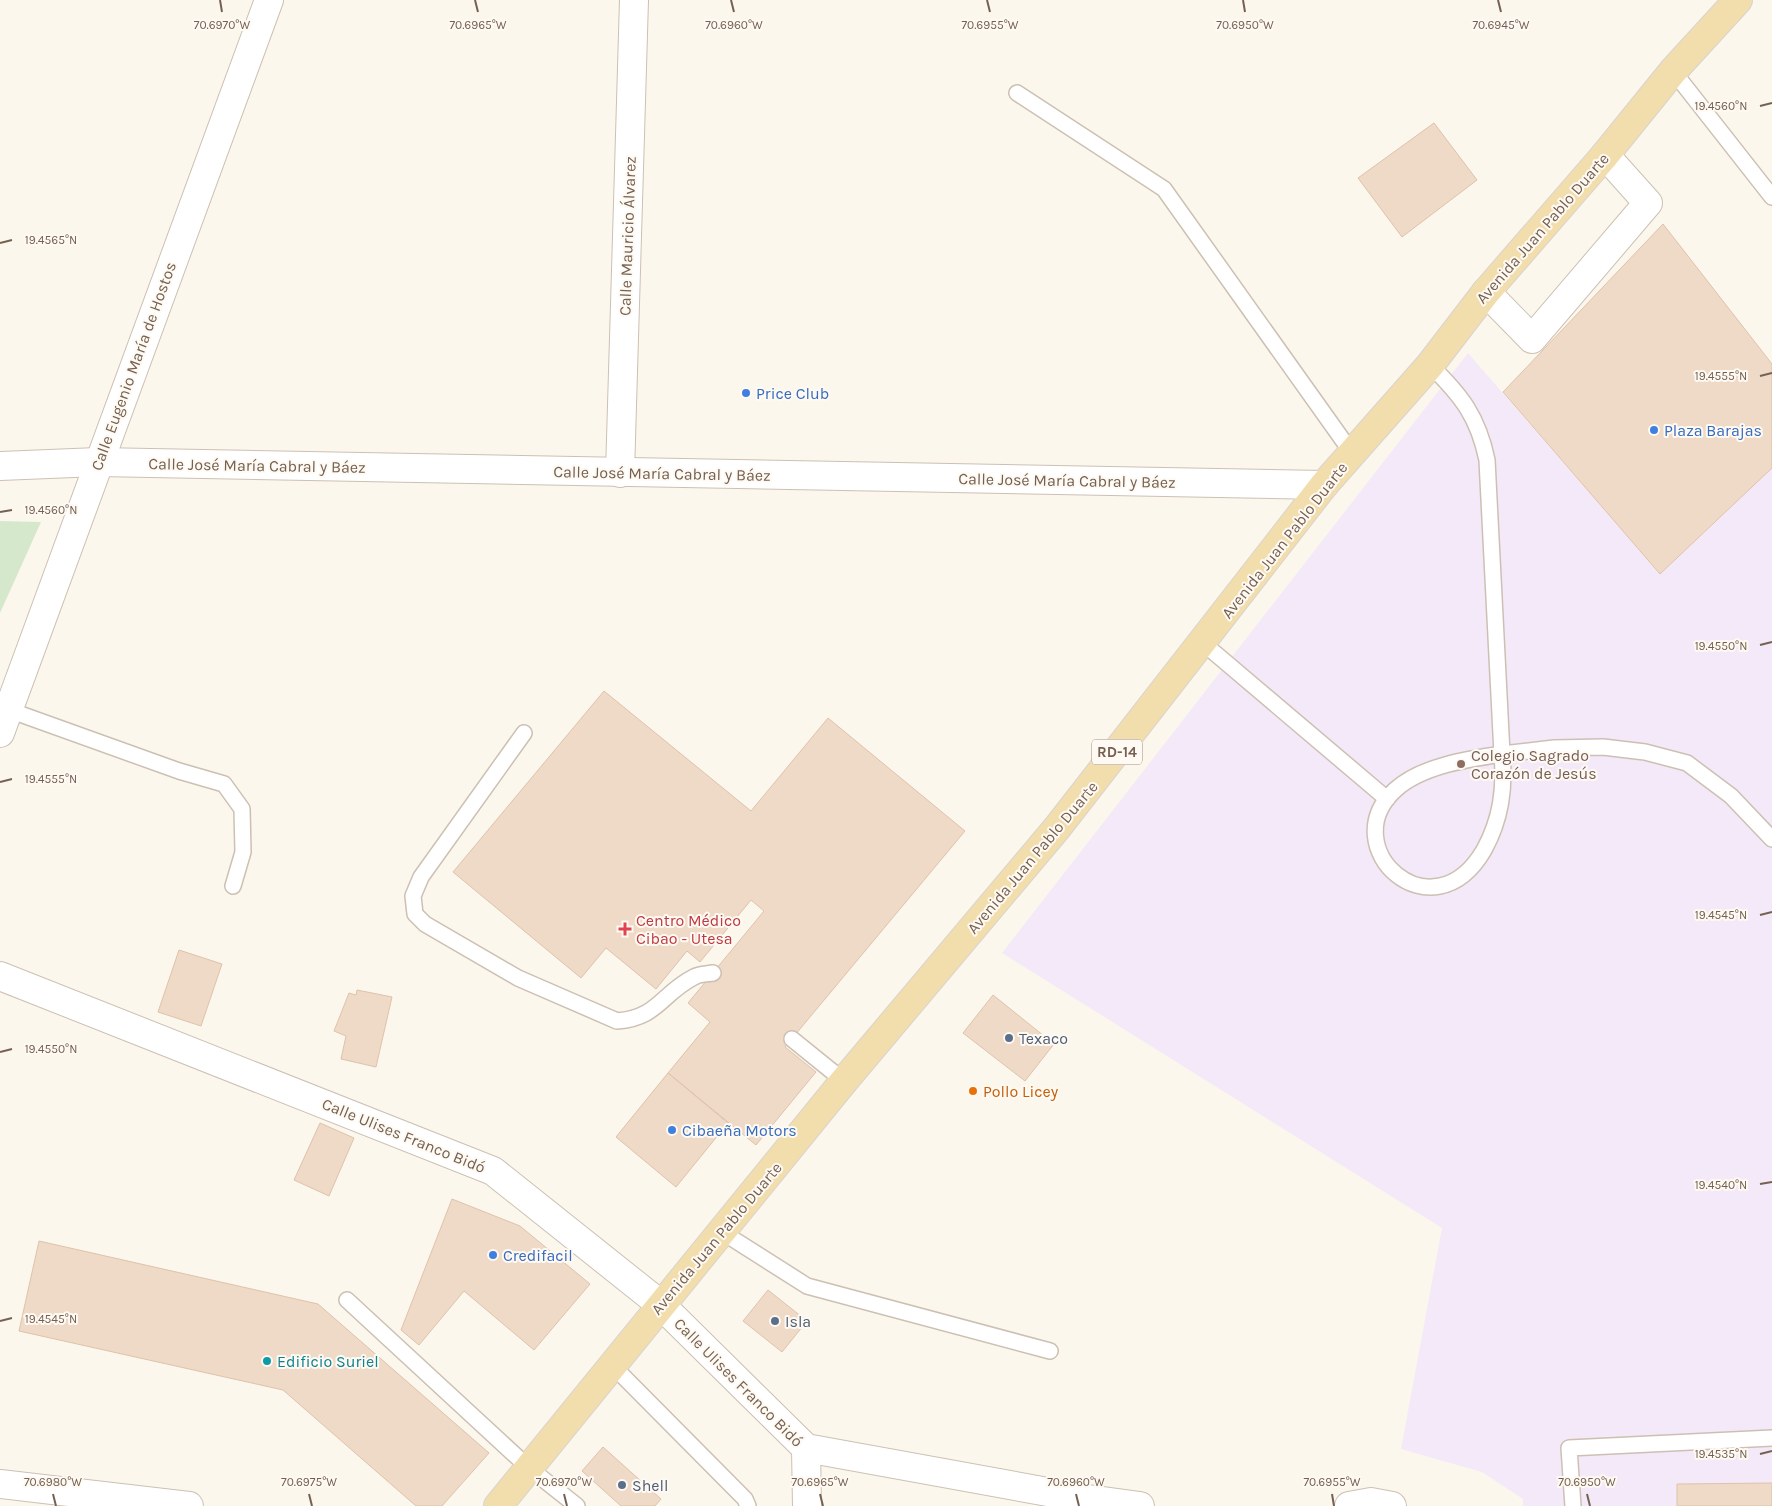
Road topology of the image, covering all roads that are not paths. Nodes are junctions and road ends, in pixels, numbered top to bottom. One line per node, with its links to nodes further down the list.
1 (269, 0): 11 (street, Calle Eugenio María de Hostos)
2 (634, 0): 13 (street, Calle Mauricio Álvarez)
3 (1738, 0): 4 (main road, Avenida Juan Pablo Duarte / RD-14)
4 (1673, 71): 6 (main road, Avenida Juan Pablo Duarte / RD-14); 7 (lane)
5 (1017, 93): 10 (lane)
6 (1604, 155): 8 (main road, Avenida Juan Pablo Duarte / RD-14); 8 (street)
7 (1772, 197)
8 (1486, 292): 9 (main road, Avenida Juan Pablo Duarte / RD-14)
9 (1430, 366): 10 (main road, Avenida Juan Pablo Duarte / RD-14); 18 (lane)
10 (1352, 453): 14 (main road, Avenida Juan Pablo Duarte / RD-14)
11 (98, 462): 12 (street, Calle José María Cabral y Báez); 13 (street, Calle José María Cabral y Báez); 16 (street, Calle Eugenio María de Hostos)
12 (0, 466)
13 (620, 473): 14 (street, Calle José María Cabral y Báez)
14 (1324, 485): 15 (main road, Avenida Juan Pablo Duarte / RD-14)
15 (1203, 643): 19 (lane); 25 (main road, Avenida Juan Pablo Duarte / RD-14)
16 (4, 722): 21 (lane)
17 (524, 733): 22 (lane)
18 (1502, 754): 19 (lane); 19 (lane); 20 (lane)
19 (1387, 799)
20 (1772, 839)
21 (233, 886)
22 (713, 973)
23 (0, 976): 28 (street, Calle Ulises Franco Bidó)
24 (792, 1038): 25 (lane)
25 (844, 1081): 26 (main road, Avenida Juan Pablo Duarte / RD-14)
26 (722, 1232): 28 (main road, Avenida Juan Pablo Duarte / RD-14); 29 (lane)
27 (348, 1300): 33 (lane)
28 (660, 1304): 30 (main road, Avenida Juan Pablo Duarte / RD-14); 32 (street, Calle Ulises Franco Bidó)
29 (1050, 1351)
30 (612, 1365): 33 (main road, Avenida Juan Pablo Duarte / RD-14); 38 (lane)
31 (1772, 1438): 43 (lane)
32 (806, 1448): 39 (street); 40 (street, Calle Ulises Franco Bidó)
33 (529, 1468): 36 (main road, Avenida Juan Pablo Duarte / RD-14); 37 (lane)
34 (0, 1484): 35 (street)
35 (189, 1506)
36 (498, 1506)
37 (577, 1506)
38 (748, 1506)
39 (808, 1506)
40 (1140, 1506)
41 (1349, 1506): 42 (street)
42 (1392, 1506)
43 (1573, 1506)

